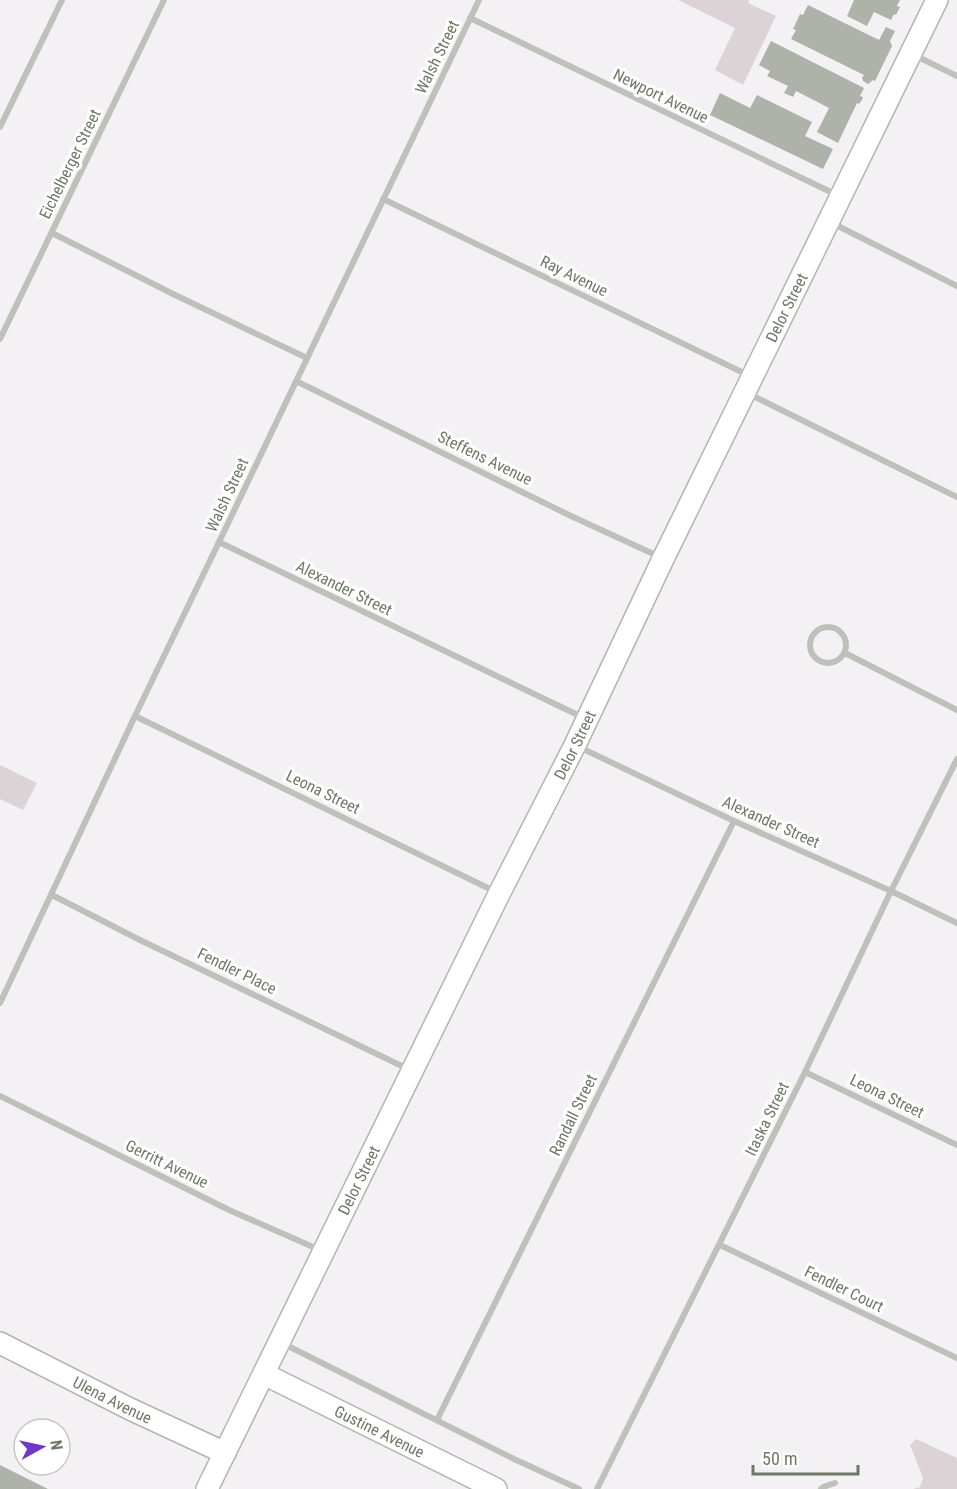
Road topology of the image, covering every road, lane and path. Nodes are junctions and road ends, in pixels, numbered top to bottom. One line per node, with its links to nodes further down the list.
1 (62, 0): 8 (street)
2 (164, 0): 12 (street, Eichelberger Street)
3 (479, 0): 5 (street, Walsh Street)
4 (937, 0): 6 (street, Delor Street)
5 (470, 18): 9 (street, Newport Avenue); 10 (street, Walsh Street)
6 (911, 53): 7 (street); 9 (street, Delor Street)
7 (957, 76)
8 (0, 127)
9 (841, 197): 11 (street, Delor Street)
10 (383, 199): 15 (street, Walsh Street); 17 (street, Ray Avenue)
11 (828, 222): 13 (street); 17 (street, Delor Street)
12 (51, 233): 14 (street, Eichelberger Street); 15 (street)
13 (957, 286)
14 (0, 339)
15 (307, 358): 16 (street, Walsh Street)
16 (296, 381): 19 (street, Walsh Street); 20 (street, Steffens Avenue)
17 (749, 385): 18 (street, Ray Avenue); 20 (street, Delor Street)
18 (957, 497)
19 (219, 542): 23 (street, Walsh Street); 24 (street, Alexander Street)
20 (663, 559): 24 (street, Delor Street)
21 (845, 653): 21 (street); 22 (street)
22 (957, 710)
23 (135, 716): 29 (street, Leona Street); 30 (street, Walsh Street)
24 (587, 719): 25 (street, Delor Street)
25 (575, 745): 27 (street, Alexander Street); 29 (street, Delor Street)
26 (957, 759): 28 (street, Itaska Street)
27 (734, 821): 28 (street, Alexander Street); 43 (street, Randall Street)
28 (891, 891): 31 (street, Alexander Street); 34 (street, Itaska Street)
29 (499, 894): 33 (street, Delor Street)
30 (52, 895): 32 (street, Walsh Street); 33 (street, Fendler Place)
31 (957, 922)
32 (0, 1003)
33 (412, 1071): 38 (street, Delor Street)
34 (805, 1072): 36 (street, Leona Street); 37 (street, Itaska Street)
35 (0, 1096): 38 (street, Gerritt Avenue)
36 (957, 1145)
37 (720, 1245): 41 (street, Fendler Court); 49 (street, Itaska Street)
38 (323, 1251): 39 (street, Delor Street)
39 (279, 1342): 42 (street, Delor Street); 43 (street)
40 (0, 1343): 44 (street, Ulena Avenue)
41 (957, 1358)
42 (264, 1374): 44 (street, Delor Street); 47 (street, Gustine Avenue)
43 (437, 1420): 48 (street)
44 (225, 1453): 46 (street, Delor Street)
45 (836, 1483): 50 (street)
46 (207, 1489)
47 (496, 1489)
48 (579, 1489)
49 (597, 1489)
50 (821, 1489)

